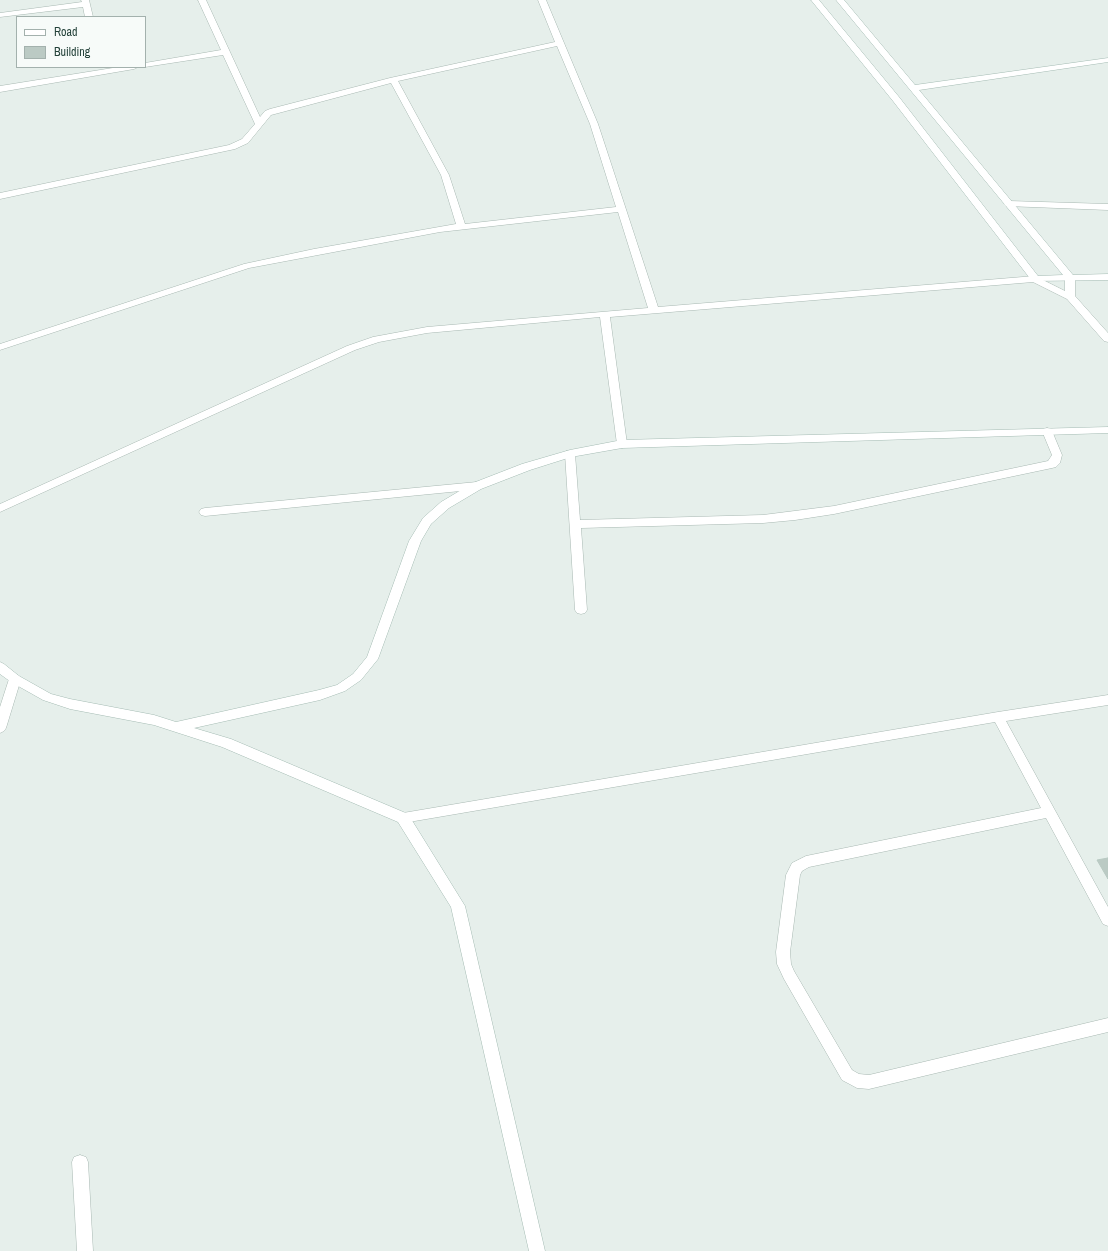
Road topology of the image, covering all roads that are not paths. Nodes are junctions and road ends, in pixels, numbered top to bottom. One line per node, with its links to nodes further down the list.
1 (202, 0): 9 (street)
2 (542, 0): 8 (street)
3 (815, 0): 24 (street)
4 (840, 0): 14 (street)
5 (85, 2): 6 (street); 7 (street)
6 (0, 16)
7 (89, 16)
8 (560, 43): 13 (street); 20 (street)
9 (225, 52): 11 (street); 16 (street)
10 (1108, 60): 14 (street)
11 (146, 65)
12 (128, 68): 15 (street)
13 (393, 80): 16 (street); 21 (street)
14 (913, 88): 18 (street)
15 (0, 89)
16 (259, 124): 17 (street)
17 (0, 196)
18 (1009, 204): 19 (street); 23 (street)
19 (1108, 207)
20 (621, 209): 21 (street); 26 (street)
21 (461, 227): 29 (street)
22 (1108, 277): 23 (street)
23 (1070, 278): 24 (street); 25 (street)
24 (1035, 279): 25 (street); 26 (street)
25 (1070, 297): 28 (street)
26 (654, 310): 27 (street)
27 (605, 314): 32 (street); 35 (street)
28 (1108, 339)
29 (0, 347)
30 (1108, 430): 31 (street)
31 (1047, 431): 32 (street); 37 (street)
32 (622, 444): 33 (street)
33 (570, 454): 34 (street); 37 (street)
34 (477, 486): 36 (street); 43 (street)
35 (0, 508)
36 (204, 512)
37 (575, 524): 38 (street)
38 (580, 610)
39 (0, 667): 40 (street)
40 (15, 679): 43 (street); 44 (street)
41 (1108, 700): 42 (street)
42 (998, 717): 45 (street); 46 (street)
43 (177, 727): 46 (street)
44 (0, 728)
45 (1049, 812): 47 (street); 48 (street)
46 (403, 818): 51 (street)
47 (1108, 920)
48 (1108, 1025)
49 (80, 1162): 50 (street)
50 (86, 1251)
51 (537, 1251)

